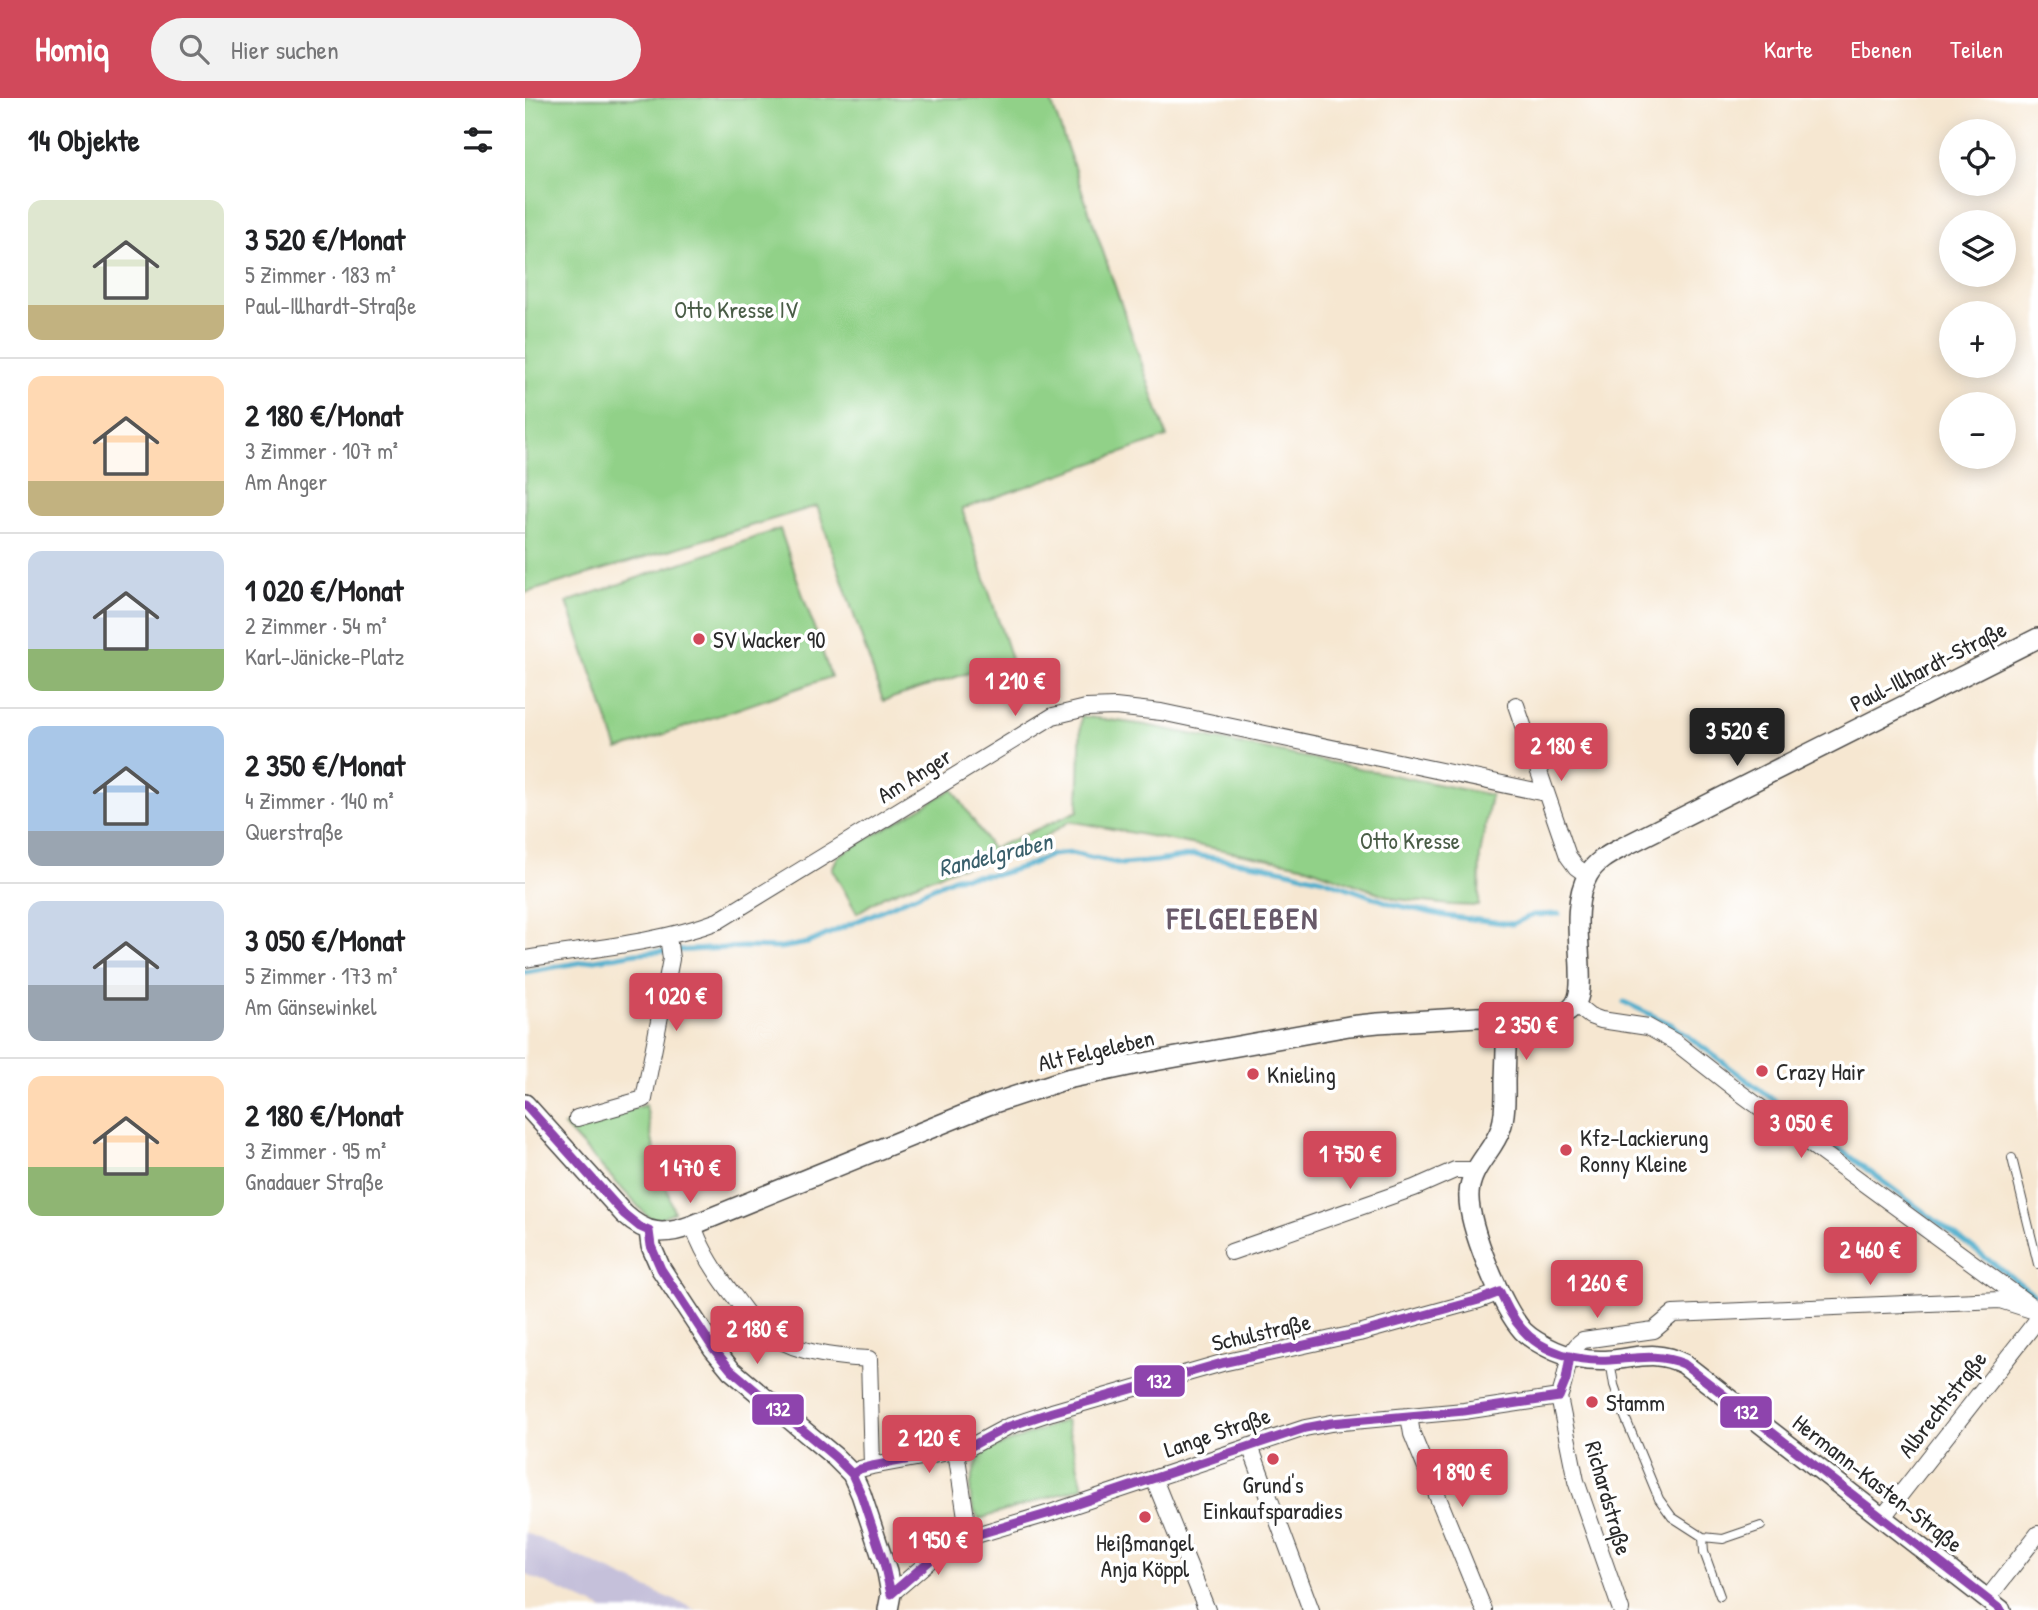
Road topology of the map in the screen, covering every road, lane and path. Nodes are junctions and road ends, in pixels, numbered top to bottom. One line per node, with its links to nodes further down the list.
1 (2038, 638): 4 (street, Paul-Illhardt-Straße)
2 (1516, 705): 3 (street)
3 (1545, 793): 4 (street); 5 (street, Am Anger)
4 (1587, 876): 7 (street)
5 (668, 936): 6 (street, Am Anger); 10 (street)
6 (525, 959)
7 (1575, 1004): 8 (street, Alt Felgeleben); 18 (street)
8 (1507, 1016): 12 (street); 13 (street, Alt Felgeleben)
9 (528, 1113): 14 (street)
10 (577, 1118)
11 (2012, 1158): 16 (lane)
12 (1475, 1170): 15 (street); 17 (street, Hermann-Kasten-Straße)
13 (693, 1226): 14 (street, Alt Felgeleben); 28 (street)
14 (649, 1231): 29 (street)
15 (1231, 1251)
16 (2038, 1264)
17 (1500, 1292): 22 (street, Hermann-Kasten-Straße); 27 (street, Schulstraße)
18 (2038, 1312): 20 (street)
19 (2038, 1320): 31 (street, Albrechtstraße)
20 (1654, 1330): 21 (street); 22 (street)
21 (1656, 1355): 23 (street, Hermann-Kasten-Straße); 31 (street, Hermann-Kasten-Straße)
22 (1570, 1356): 23 (street, Hermann-Kasten-Straße); 24 (street)
23 (1610, 1360): 35 (lane)
24 (1559, 1397): 25 (street, Lange Straße); 42 (street, Richardstraße)
25 (1409, 1416): 26 (street, Lange Straße); 41 (street)
26 (1250, 1446): 30 (street, Lange Straße); 40 (street)
27 (956, 1451): 28 (street, Schulstraße); 34 (street)
28 (871, 1466): 29 (street, Schulstraße)
29 (852, 1474): 37 (street)
30 (1154, 1479): 34 (street, Lange Straße); 39 (street)
31 (1882, 1518): 38 (street, Hermann-Kasten-Straße)
32 (1761, 1526): 35 (lane)
33 (2038, 1534): 38 (street)
34 (969, 1537): 37 (street, Lange Straße)
35 (1703, 1537): 36 (lane)
36 (1720, 1596)
37 (889, 1602)
38 (1994, 1605)
39 (1207, 1610)
40 (1311, 1610)
41 (1484, 1610)
42 (1621, 1610)

